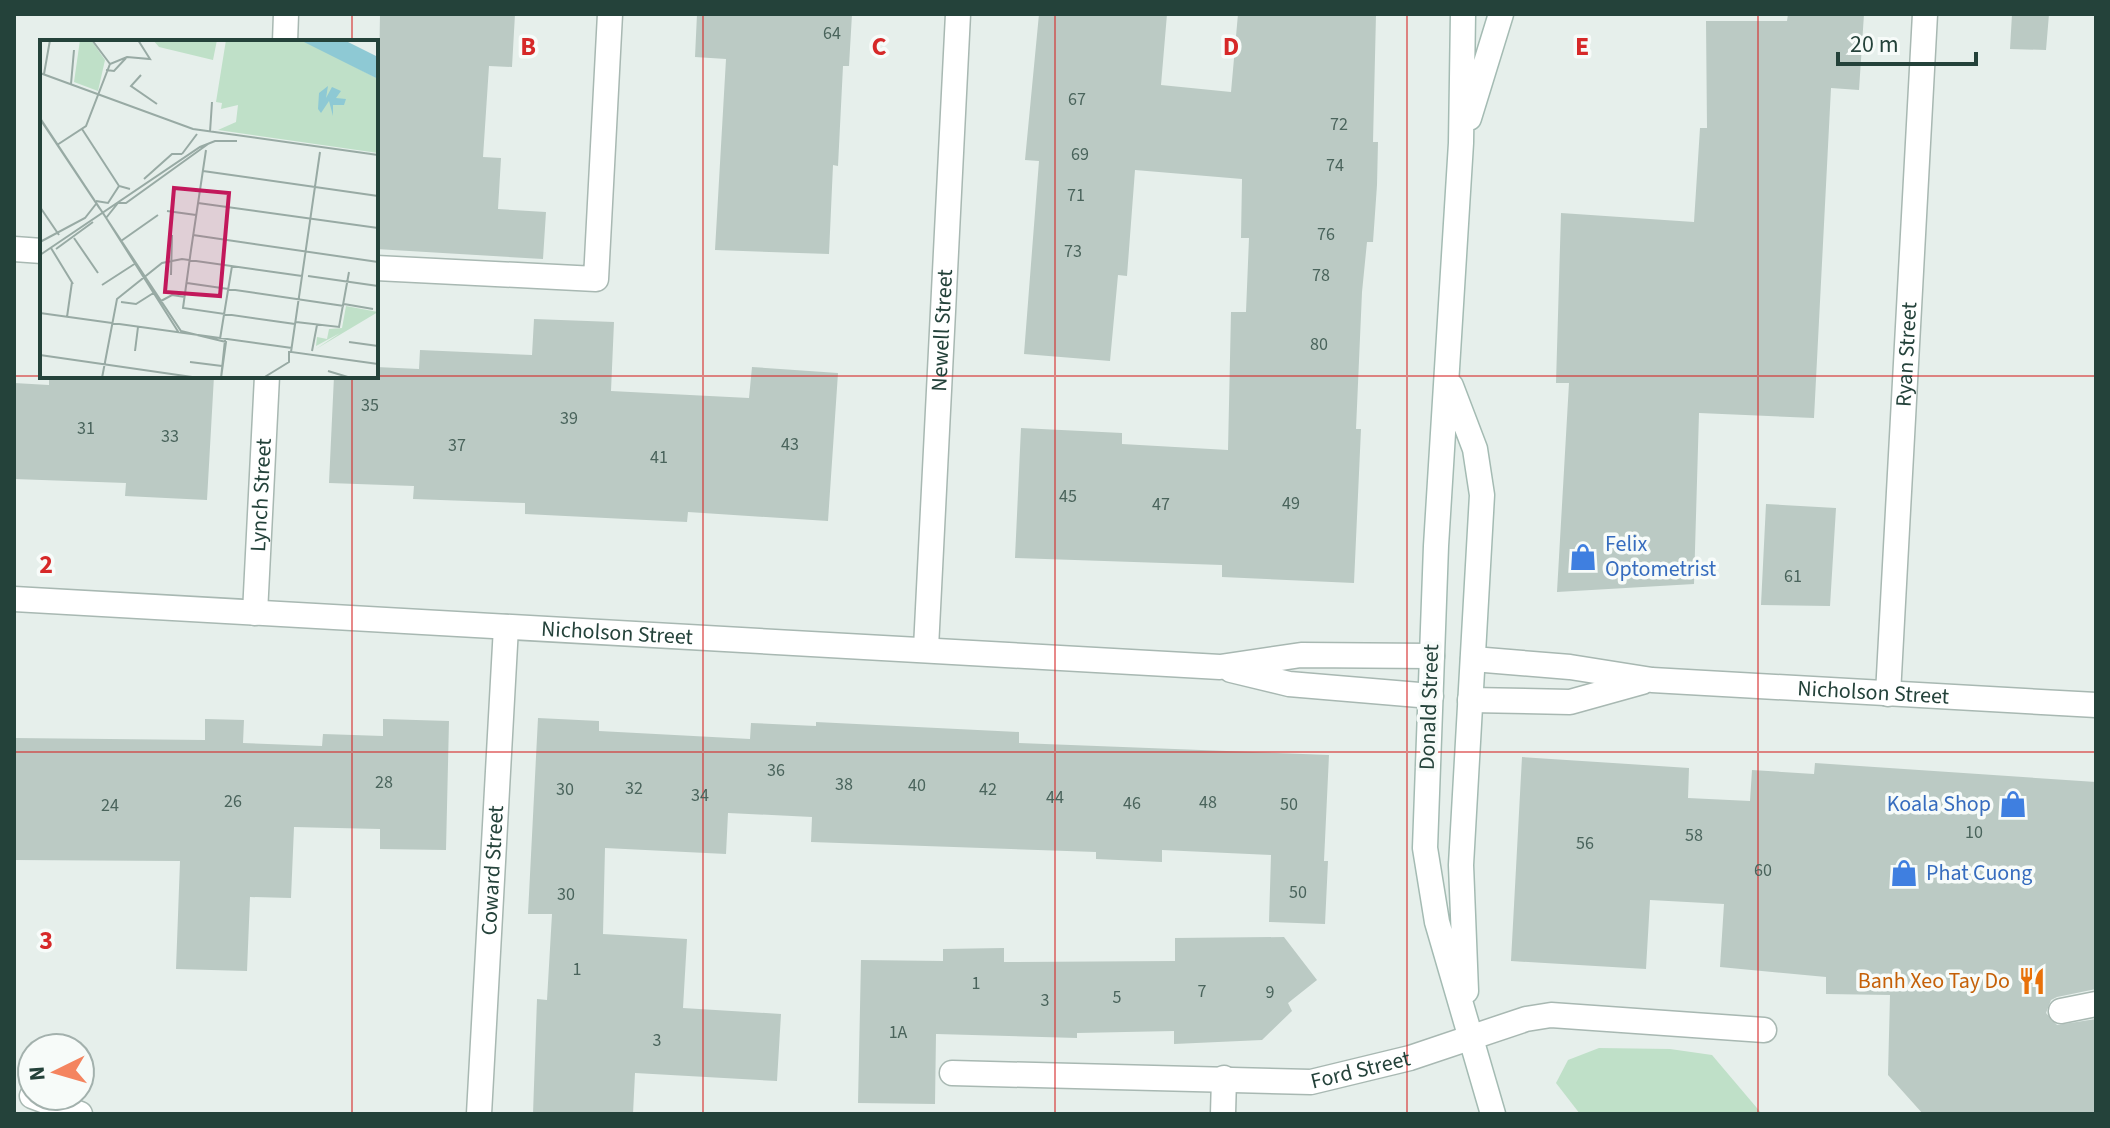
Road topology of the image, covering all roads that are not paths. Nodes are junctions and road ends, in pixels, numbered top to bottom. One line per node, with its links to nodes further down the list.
1 (286, 14): 7 (street)
2 (610, 14): 11 (street)
3 (958, 14): 17 (street, Newell Street)
4 (1463, 14): 8 (street, Donald Street)
5 (1501, 14): 8 (street, Donald Street)
6 (1925, 14): 22 (street, Ryan Street)
7 (285, 40)
8 (1461, 143): 13 (street, Donald Street)
9 (14, 249): 10 (street)
10 (40, 251)
11 (378, 268)
12 (267, 378): 15 (street, Lynch Street)
13 (1449, 380): 18 (street, Donald Street); 19 (street, Donald Street)
14 (14, 599): 15 (street, Nicholson Street)
15 (255, 613): 16 (street, Nicholson Street)
16 (506, 627): 17 (street, Nicholson Street); 33 (street, Coward Street)
17 (926, 648): 20 (street, Nicholson Street)
18 (1432, 656): 19 (street, Nicholson Street); 20 (street, Nicholson Street); 23 (street, Donald Street)
19 (1473, 659): 21 (street, Nicholson Street); 24 (street, Donald Street)
20 (1220, 667): 23 (street, Nicholson Street)
21 (1652, 680): 22 (street, Nicholson Street); 24 (street, Nicholson Street)
22 (1888, 694): 25 (street, Nicholson Street)
23 (1431, 696): 24 (street, Nicholson Street); 29 (street, Donald Street)
24 (1470, 700): 29 (street, Donald Street)
25 (2096, 705)
26 (2096, 1004): 27 (street)
27 (2061, 1011)
28 (1764, 1030): 29 (street, Ford Street)
29 (1469, 1034): 31 (street, Ford Street); 32 (street, Donald Street)
30 (952, 1073): 31 (street, Ford Street)
31 (1224, 1078): 34 (street)
32 (1485, 1083): 35 (street, Donald Street); 36 (street, Donald Street)
33 (479, 1114)
34 (1223, 1114)
35 (1493, 1114)
36 (1504, 1114)

